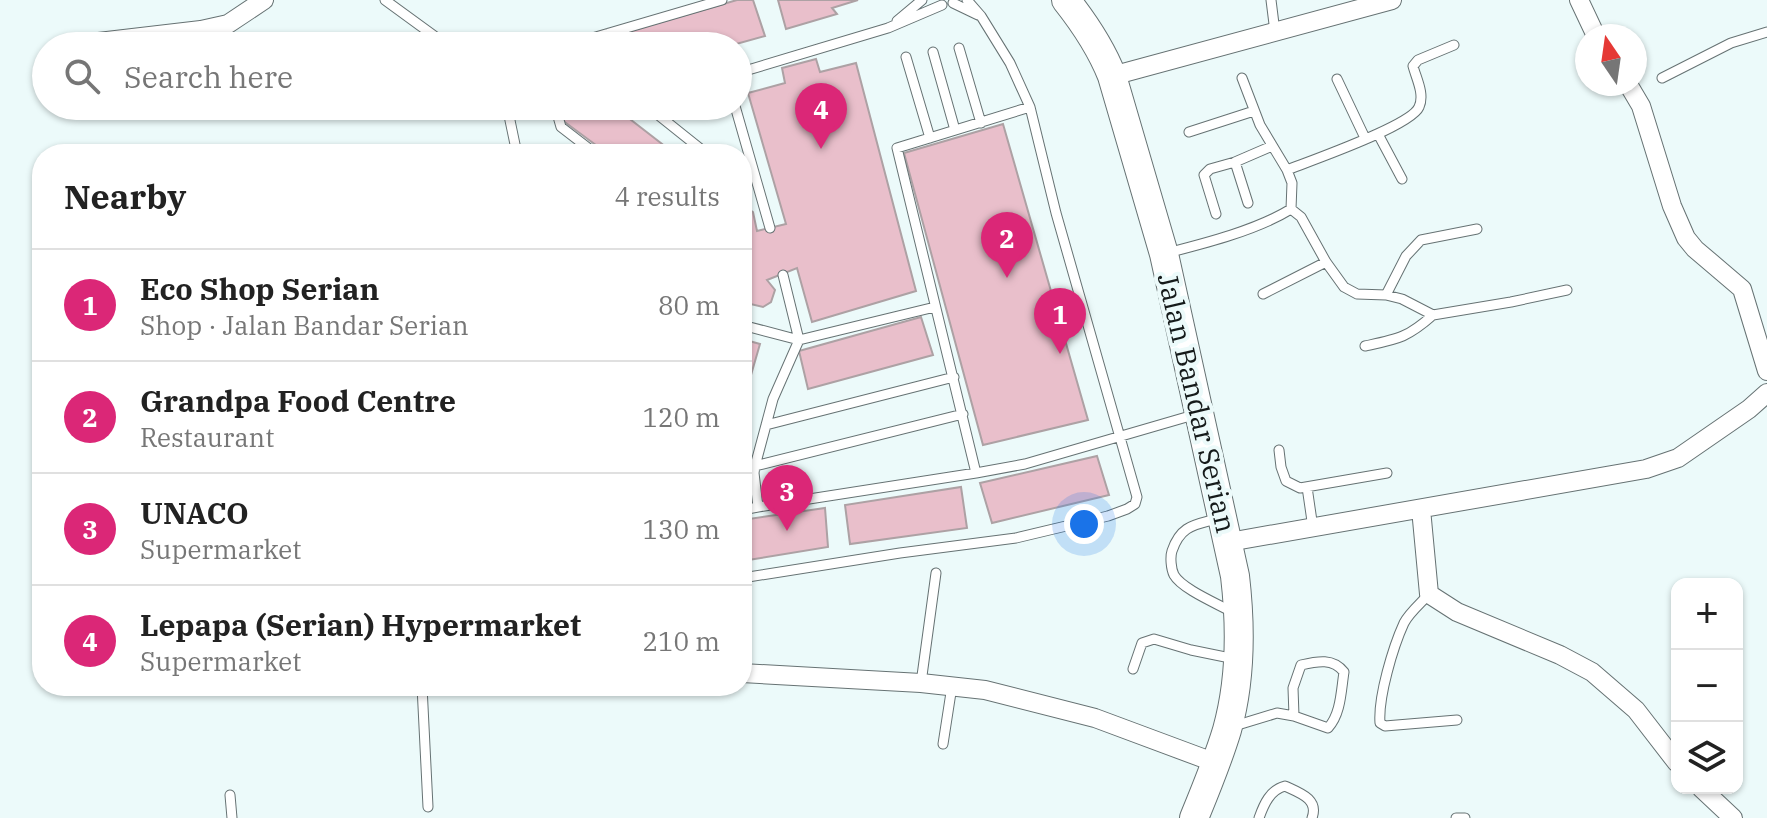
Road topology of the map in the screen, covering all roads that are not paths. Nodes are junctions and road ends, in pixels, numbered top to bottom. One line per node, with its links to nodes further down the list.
1 (264, 0): 15 (street)
2 (385, 0): 16 (lane)
3 (722, 0): 17 (lane)
4 (922, 0): 14 (lane)
5 (967, 0): 12 (lane)
6 (1066, 0): 25 (main road, Jalan Bandar Serian)
7 (1271, 0): 18 (lane)
8 (1392, 0): 18 (street)
9 (1579, 0): 13 (street)
10 (955, 1): 11 (lane); 12 (lane)
11 (938, 2): 14 (lane)
12 (981, 16): 30 (lane)
13 (1590, 24)
14 (888, 28): 24 (lane)
15 (184, 32)
16 (429, 32)
17 (612, 32)
18 (1275, 32): 25 (street)
19 (1767, 32): 27 (lane)
20 (1454, 45): 39 (lane)
21 (959, 48): 36 (lane)
22 (933, 52): 37 (lane)
23 (906, 57): 40 (lane)
24 (752, 69)
25 (1112, 76): 56 (main road, Jalan Bandar Serian)
26 (1242, 78): 31 (lane)
27 (1662, 78)
28 (1337, 79): 41 (lane)
29 (1635, 96): 67 (street)
30 (1030, 107): 36 (lane); 73 (lane)
31 (1254, 111): 38 (lane); 46 (lane)
32 (510, 120): 42 (lane)
33 (559, 120): 43 (lane)
34 (664, 120): 44 (lane)
35 (739, 120): 45 (lane)
36 (981, 123): 37 (lane)
37 (955, 130): 40 (lane)
38 (1189, 132)
39 (1378, 134): 41 (lane); 50 (lane)
40 (930, 138): 62 (lane)
41 (1365, 138): 49 (lane)
42 (515, 144)
43 (583, 144)
44 (694, 144)
45 (746, 144)
46 (1272, 146): 47 (lane); 49 (lane)
47 (1235, 162): 51 (lane); 53 (lane)
48 (752, 166): 54 (lane)
49 (1287, 170): 52 (lane)
50 (1402, 179)
51 (1248, 203)
52 (1291, 209): 56 (lane); 57 (lane)
53 (1216, 214)
54 (770, 228)
55 (1477, 229): 61 (lane)
56 (1164, 254): 70 (main road, Jalan Bandar Serian)
57 (1326, 262): 60 (lane); 61 (lane)
58 (783, 275): 65 (lane)
59 (1567, 290): 63 (lane)
60 (1263, 294)
61 (1386, 295): 63 (lane)
62 (935, 307): 65 (lane); 68 (lane)
63 (1433, 315): 66 (lane)
64 (752, 328): 65 (lane)
65 (799, 340): 72 (lane)
66 (1365, 346)
67 (1767, 371)
68 (954, 377): 71 (lane); 72 (lane)
69 (1767, 393): 81 (street)
70 (1200, 413): 73 (lane); 83 (main road, Jalan Bandar Serian)
71 (963, 414): 75 (lane); 76 (lane)
72 (766, 425): 75 (lane)
73 (1121, 437): 76 (lane); 85 (lane)
74 (1279, 450): 78 (lane)
75 (755, 466): 79 (lane)
76 (976, 473): 79 (lane)
77 (1387, 473): 78 (lane)
78 (1307, 487): 82 (lane)
79 (758, 507): 80 (lane)
80 (752, 508)
81 (1421, 509): 82 (street); 86 (street)
82 (1313, 528): 83 (street)
83 (1226, 529): 87 (main road, Jalan Bandar Serian); 87 (lane)
84 (936, 573): 91 (lane)
85 (752, 576)
86 (1429, 594): 95 (lane); 98 (street)
87 (1240, 616): 88 (main road, Jalan Bandar Serian)
88 (1238, 659): 89 (lane); 96 (main road, Jalan Bandar Serian)
89 (1133, 669)
90 (752, 674): 91 (street)
91 (921, 683): 92 (street)
92 (952, 686): 97 (lane); 99 (street)
93 (422, 696): 102 (lane)
94 (1294, 716): 94 (lane); 96 (lane)
95 (1457, 720)
96 (1228, 728): 99 (main road, Jalan Bandar Serian)
97 (943, 744)
98 (1671, 755)
99 (1216, 763): 104 (main road, Jalan Bandar Serian)
100 (1707, 794): 109 (street)
101 (230, 795): 103 (lane)
102 (428, 807)
103 (232, 818)
104 (1194, 818)
105 (1259, 818): 106 (lane)
106 (1312, 818)
107 (1456, 818): 108 (lane)
108 (1465, 818)
109 (1733, 818)

